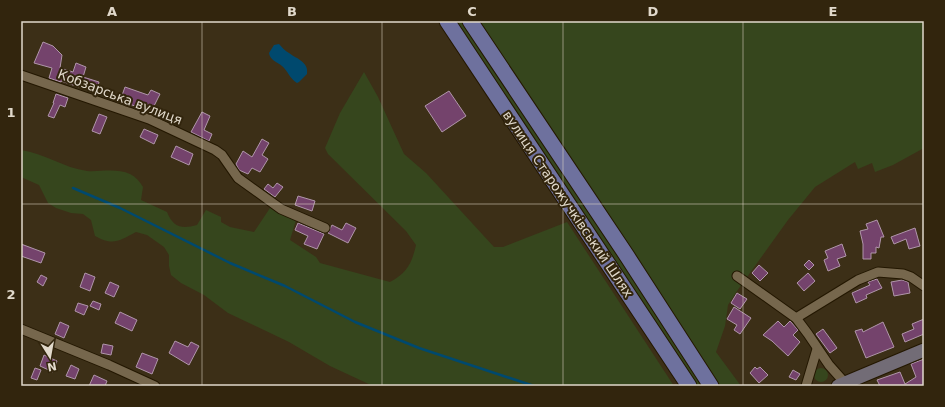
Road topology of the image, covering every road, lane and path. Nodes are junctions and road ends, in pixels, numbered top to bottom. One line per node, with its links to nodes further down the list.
1 (447, 21): 13 (main road, вулиця Старожучківський Шлях)
2 (470, 21): 14 (main road, вулиця Старожучківський Шлях)
3 (21, 75): 4 (street, Кобзарська вулиця)
4 (325, 228)
5 (736, 276): 7 (street)
6 (924, 286): 7 (street)
7 (796, 318): 9 (street)
8 (21, 329): 12 (street)
9 (817, 349): 11 (street); 15 (street)
10 (924, 350): 11 (street)
11 (841, 384)
12 (155, 386)
13 (689, 386)
14 (711, 386)
15 (806, 386)

